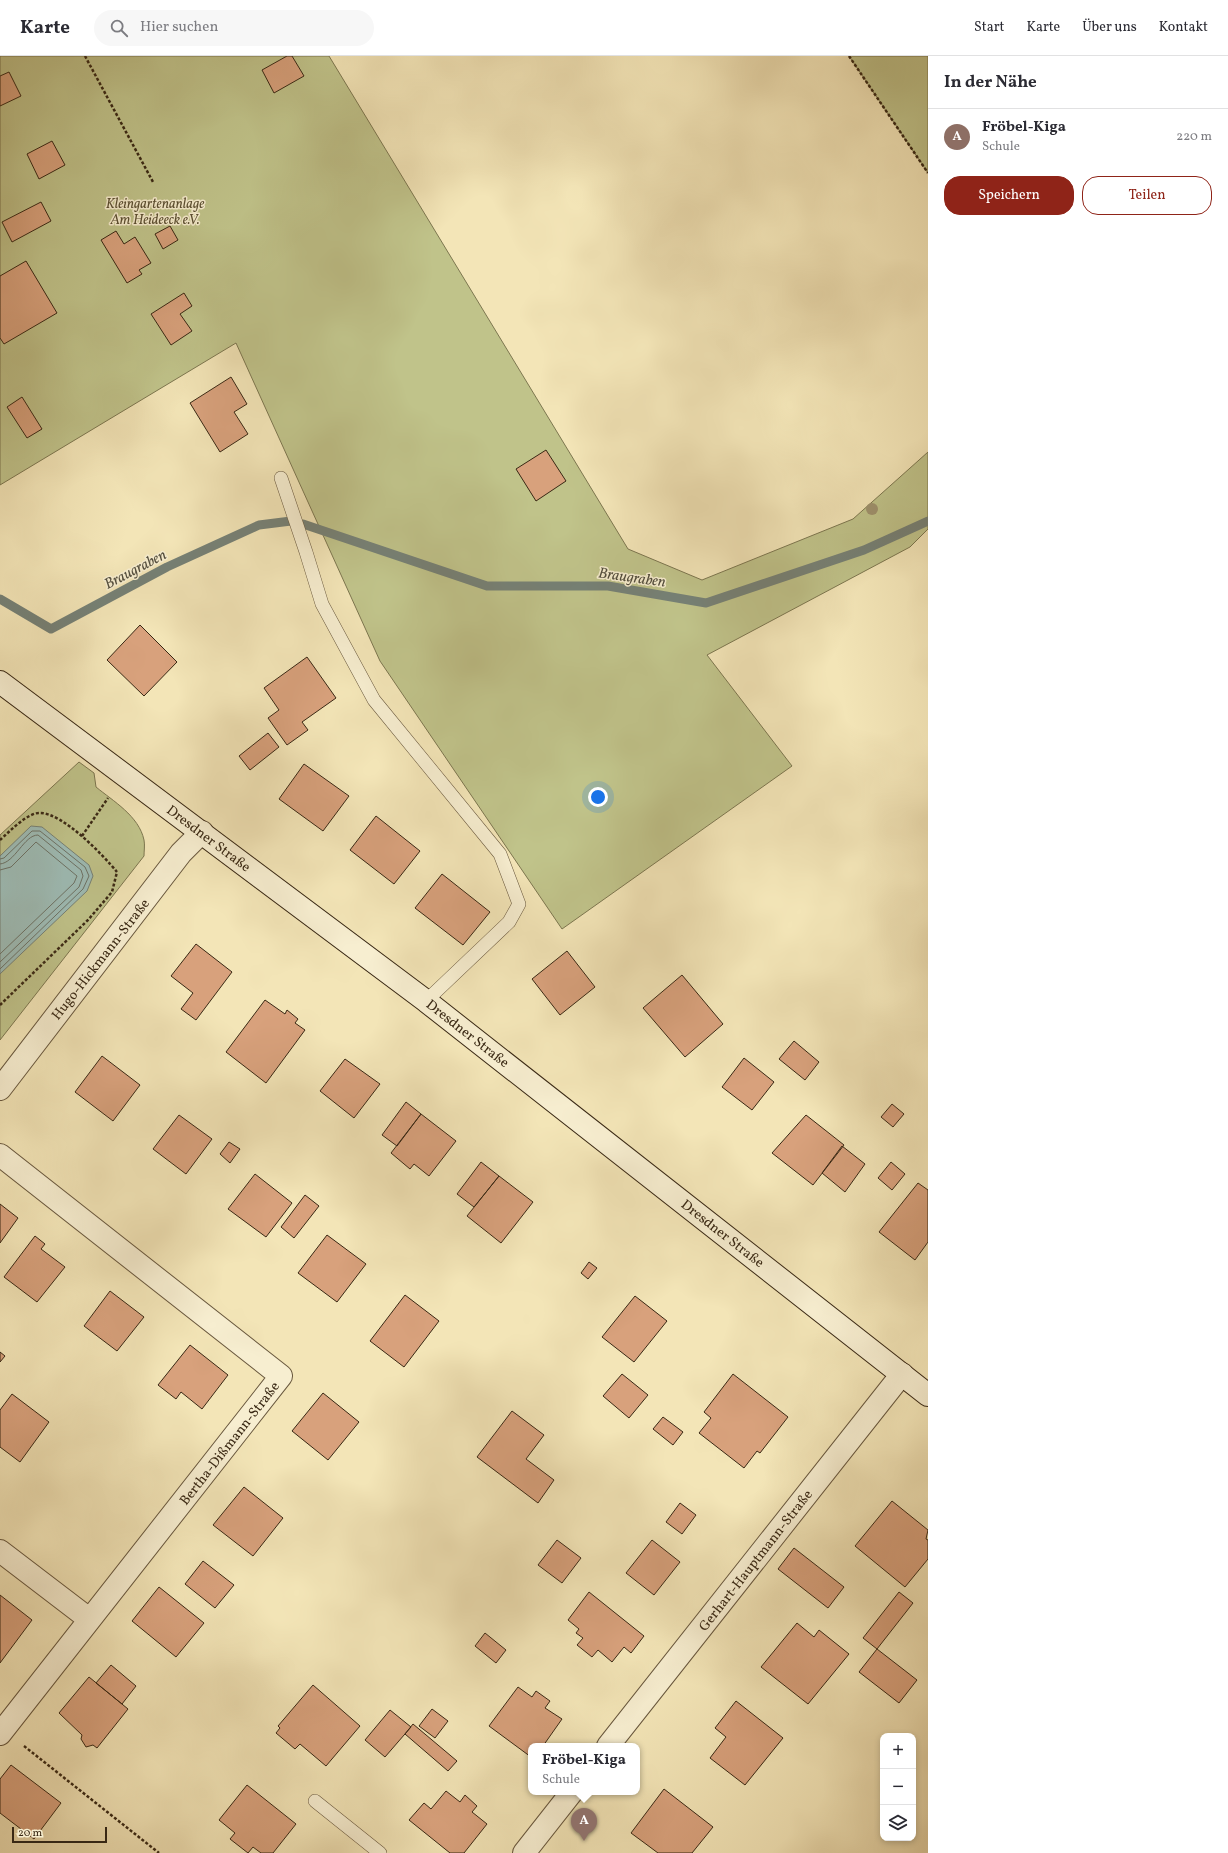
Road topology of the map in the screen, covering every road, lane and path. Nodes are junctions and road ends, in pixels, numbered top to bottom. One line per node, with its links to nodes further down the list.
1 (85, 56): 4 (path)
2 (849, 56): 3 (path)
3 (928, 173)
4 (153, 182)
5 (281, 478): 11 (lane)
6 (0, 682): 7 (street, Dresdner Straße)
7 (124, 774): 8 (street, Dresdner Straße); 9 (path)
8 (202, 832): 11 (street, Dresdner Straße); 13 (street, Hugo-Hickmann-Straße)
9 (82, 836): 10 (path); 12 (path)
10 (0, 840)
11 (426, 1001): 15 (street, Dresdner Straße)
12 (0, 1005)
13 (0, 1089)
14 (0, 1155): 18 (street, Bertha-Dißmann-Straße)
15 (902, 1374): 16 (street, Dresdner Straße); 20 (street, Gerhart-Hauptmann-Straße)
16 (928, 1394)
17 (0, 1551): 18 (street)
18 (89, 1619): 19 (street, Bertha-Dißmann-Straße)
19 (2, 1732): 23 (path)
20 (610, 1743)
21 (570, 1795): 25 (street)
22 (315, 1801): 24 (lane)
23 (160, 1853)
24 (380, 1853)
25 (524, 1853)

